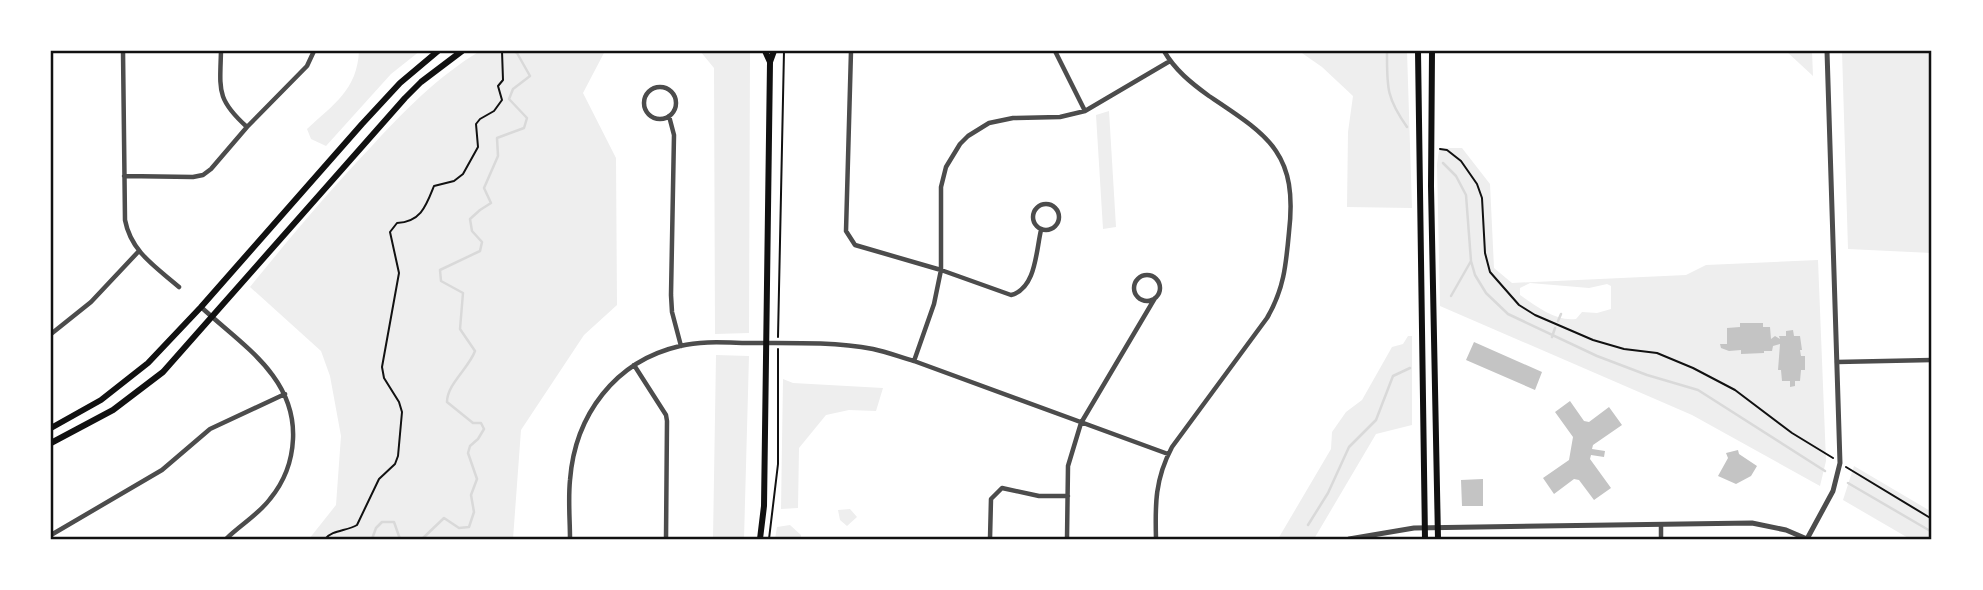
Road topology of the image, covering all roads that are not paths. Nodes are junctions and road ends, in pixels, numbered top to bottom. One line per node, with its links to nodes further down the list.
1 (123, 51): 19 (street)
2 (221, 51): 18 (street)
3 (314, 51): 18 (street)
4 (438, 51): 25 (main road)
5 (462, 51): 26 (main road)
6 (765, 51): 15 (main road)
7 (774, 51): 15 (main road)
8 (851, 51): 22 (street)
9 (1055, 51): 16 (street)
10 (1164, 51): 14 (street)
11 (1418, 51): 41 (main road)
12 (1432, 51): 42 (main road)
13 (1827, 51): 32 (street)
14 (1170, 61): 16 (street); 38 (street)
15 (769, 62): 28 (main road)
16 (1085, 111): 22 (street)
17 (669, 116): 17 (street); 29 (street)
18 (247, 127): 19 (street)
19 (124, 176): 21 (street)
20 (1041, 230): 20 (street); 22 (street)
21 (138, 251): 23 (street); 27 (street)
22 (941, 270): 31 (street)
23 (179, 287)
24 (1155, 298): 24 (street); 35 (street)
25 (201, 307): 26 (street); 36 (main road)
26 (212, 317): 34 (street); 37 (main road)
27 (51, 334)
28 (766, 343): 29 (street); 31 (street); 47 (main road)
29 (681, 345): 33 (street)
30 (1932, 360): 32 (street)
31 (914, 361): 35 (street)
32 (1837, 362): 55 (street)
33 (634, 365): 45 (street); 46 (street)
34 (285, 394): 43 (street); 44 (street)
35 (1082, 422): 38 (street); 39 (street)
36 (51, 428)
37 (51, 443)
38 (1168, 454): 50 (street)
39 (1068, 496): 48 (street); 49 (street)
40 (1661, 525): 42 (street); 54 (street); 55 (street)
41 (1425, 527): 42 (street); 51 (street); 52 (main road)
42 (1438, 527): 53 (main road)
43 (51, 536)
44 (226, 539)
45 (570, 539)
46 (666, 539)
47 (760, 539)
48 (990, 539)
49 (1067, 539)
50 (1156, 539)
51 (1349, 539)
52 (1425, 539)
53 (1438, 539)
54 (1661, 539)
55 (1807, 539)

